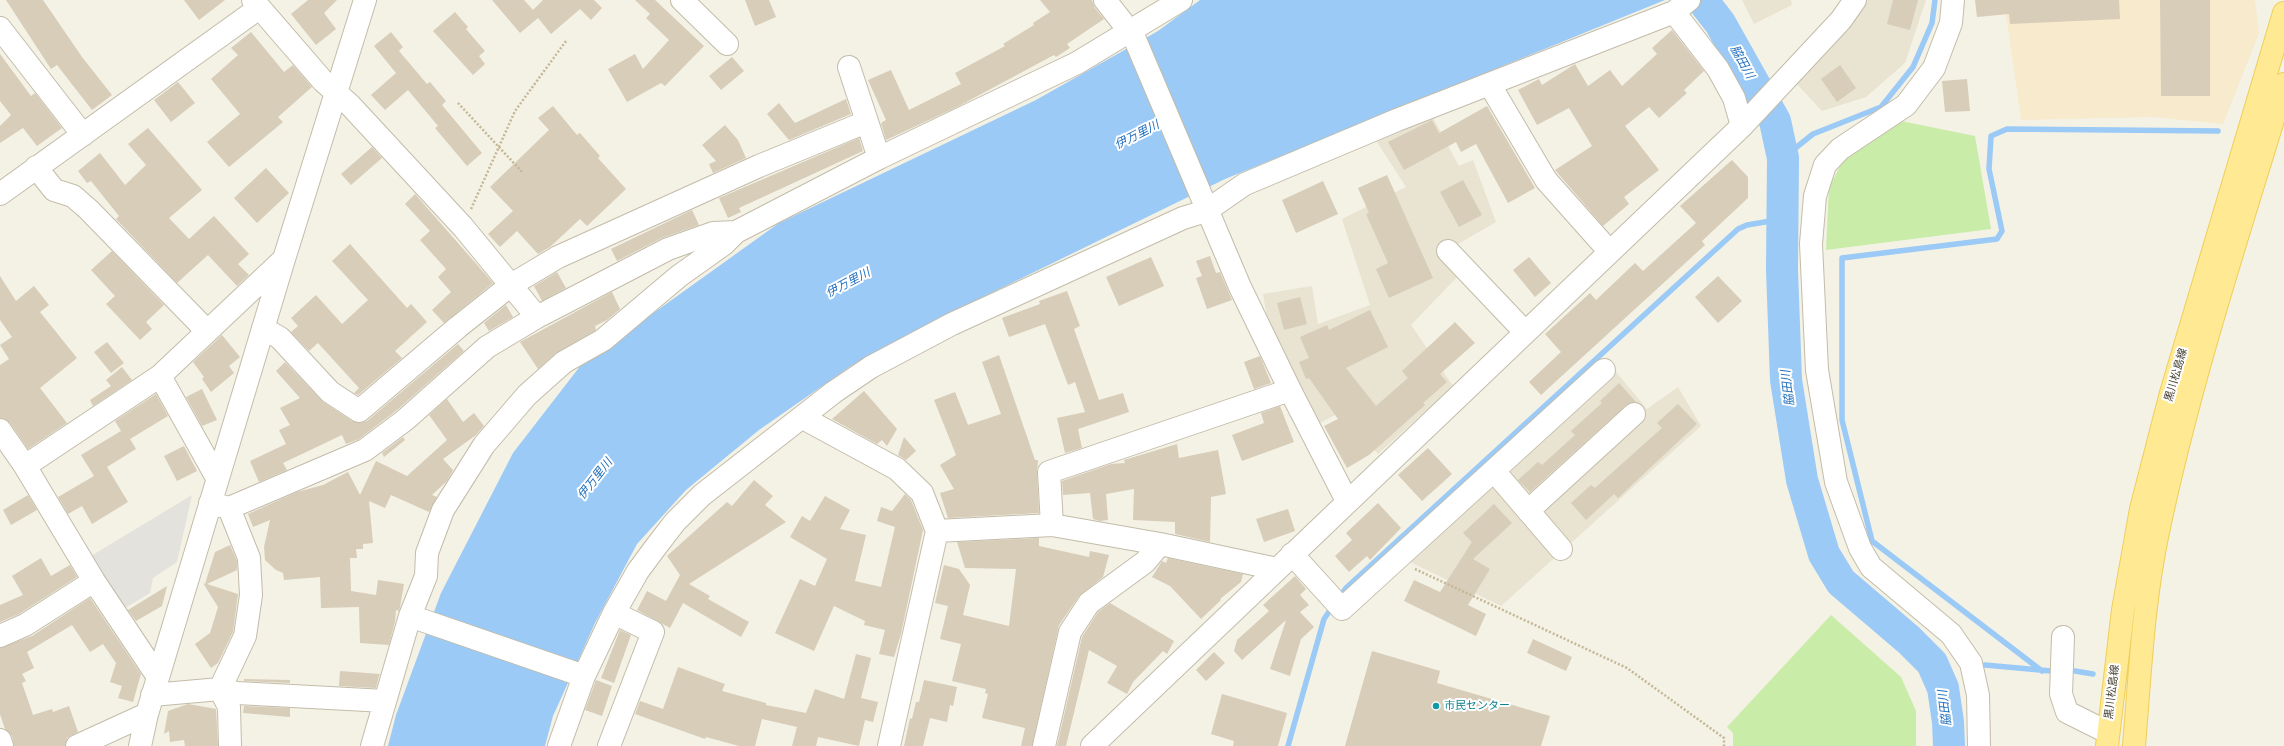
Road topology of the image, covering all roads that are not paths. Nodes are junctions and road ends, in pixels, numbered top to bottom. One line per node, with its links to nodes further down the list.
1 (365, 0): 16 (street)
2 (682, 0): 12 (street)
3 (1105, 0): 11 (street)
4 (1181, 0): 11 (street)
5 (1855, 0): 18 (street)
6 (1953, 0): 71 (street)
7 (256, 4): 16 (street); 19 (street)
8 (1681, 6): 15 (street); 18 (street)
9 (2284, 13): 59 (main road, 黒川松島線)
10 (0, 28): 19 (street)
11 (1131, 34): 20 (street); 23 (street)
12 (727, 44)
13 (849, 68): 17 (street)
14 (2284, 84): 72 (main road, 黒川松島線)
15 (1490, 85): 23 (street); 26 (street)
16 (337, 94): 27 (street); 28 (street)
17 (866, 122): 20 (street); 28 (street)
18 (1742, 126): 26 (street)
19 (83, 135): 21 (street)
20 (879, 158): 24 (street)
21 (36, 168): 22 (street); 31 (street)
22 (0, 194)
23 (1204, 205): 35 (street); 37 (street)
24 (736, 232): 29 (street); 52 (street)
25 (1448, 251): 32 (street)
26 (1610, 252): 32 (street)
27 (284, 260): 30 (street); 31 (street)
28 (511, 285): 29 (street); 30 (street)
29 (537, 317): 43 (street)
30 (263, 328): 41 (street)
31 (207, 331): 34 (street)
32 (1525, 332): 42 (street)
33 (1604, 370): 40 (street)
34 (160, 376): 39 (street); 41 (street)
35 (1290, 390): 42 (street); 45 (street)
36 (1634, 414): 44 (street)
37 (803, 418): 46 (street); 51 (street)
38 (0, 430): 39 (street)
39 (25, 466): 50 (street)
40 (1494, 471): 44 (street); 49 (street)
41 (217, 478): 43 (street)
42 (1347, 501): 49 (street)
43 (220, 506): 56 (street); 57 (street)
44 (1528, 510): 48 (street)
45 (1052, 526): 46 (street); 47 (street)
46 (937, 531): 68 (street)
47 (1160, 544): 49 (street); 69 (street)
48 (1561, 549)
49 (1285, 562): 70 (street)
50 (94, 581): 53 (street); 57 (street)
51 (614, 613): 55 (street); 67 (street)
52 (410, 616): 55 (street); 58 (street)
53 (0, 636)
54 (2063, 636): 59 (street)
55 (584, 676): 66 (street)
56 (220, 689): 57 (street); 58 (street); 64 (street)
57 (152, 696): 62 (street); 63 (street)
58 (385, 701): 65 (street)
59 (2107, 739)
60 (0, 740): 61 (street)
61 (2, 746)
62 (76, 746)
63 (140, 746)
64 (230, 746)
65 (372, 746)
66 (559, 746)
67 (609, 746)
68 (889, 746)
69 (1044, 746)
70 (1092, 746)
71 (1979, 746)
72 (2134, 746)

